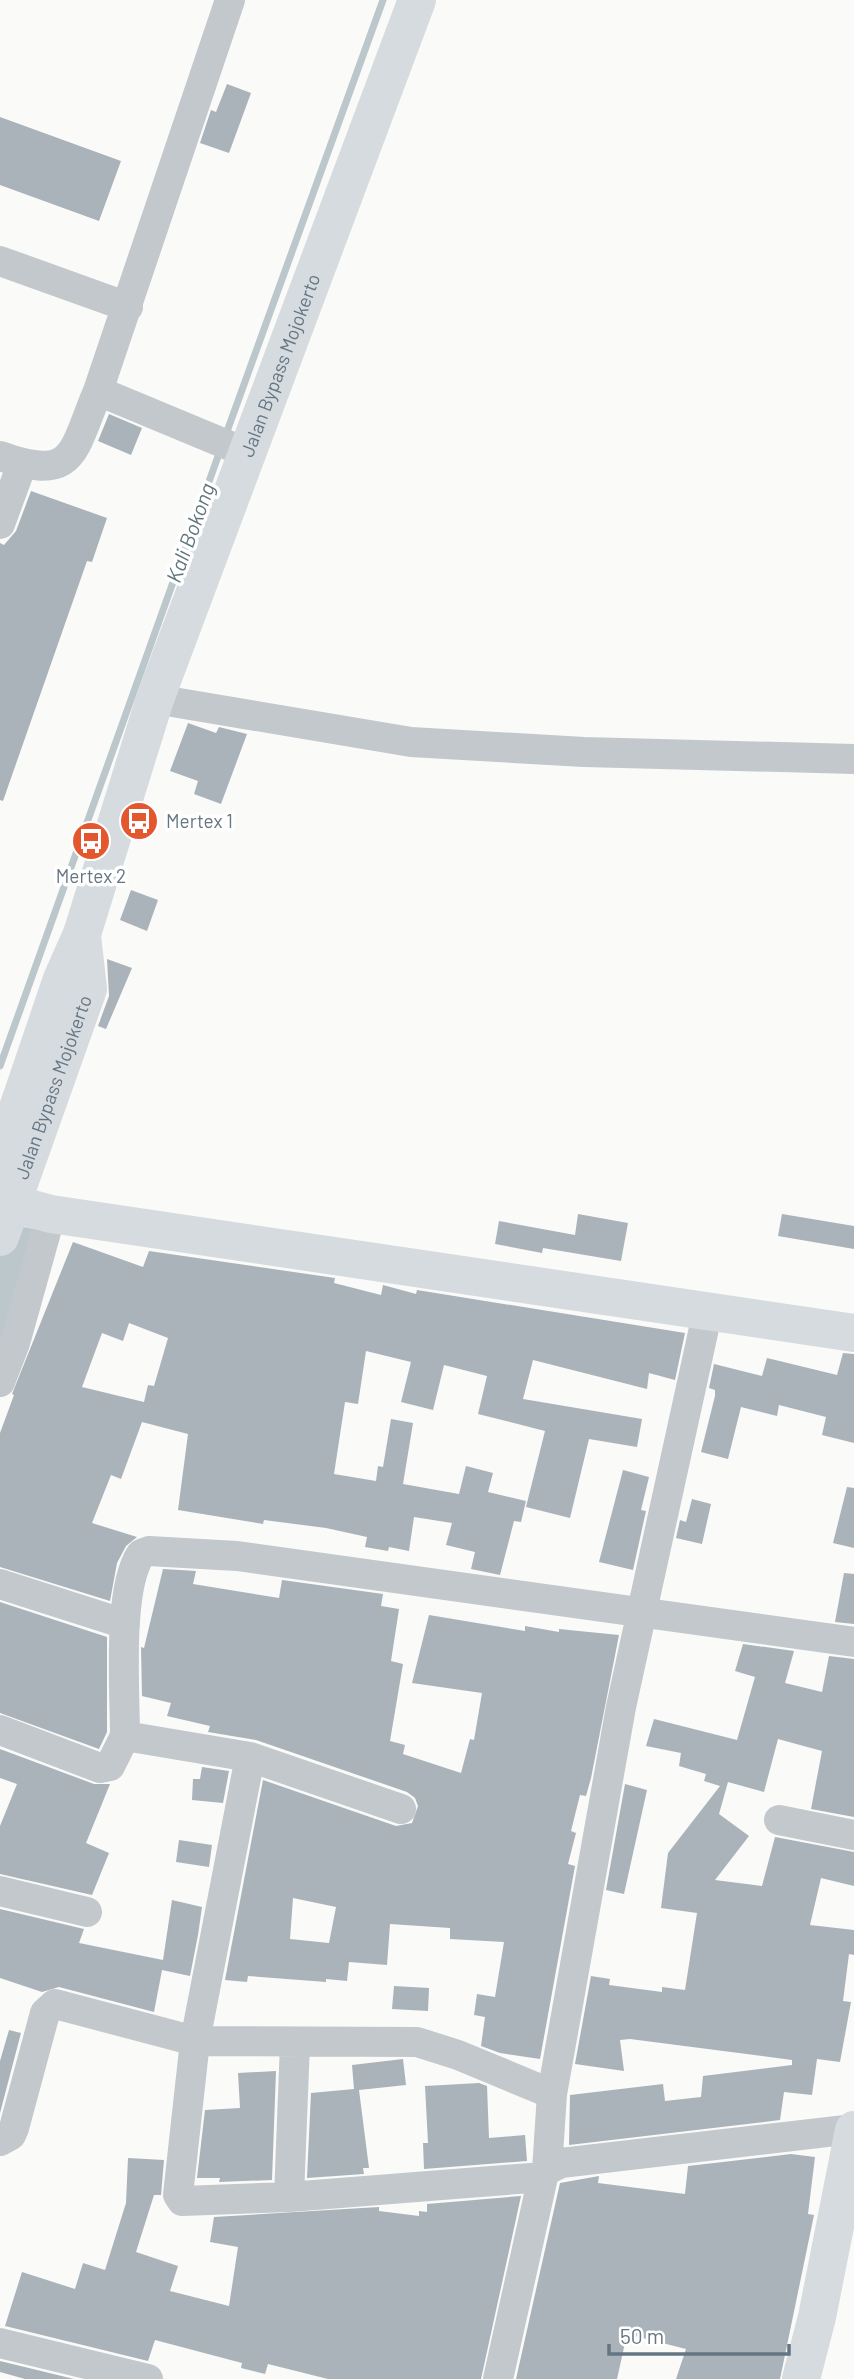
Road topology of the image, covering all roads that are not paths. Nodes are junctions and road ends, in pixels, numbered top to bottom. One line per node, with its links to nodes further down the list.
1 (230, 0): 4 (street)
2 (417, 0): 6 (main road, Jalan Bypass Mojokerto)
3 (0, 261): 4 (street)
4 (128, 307): 5 (street)
5 (98, 391): 6 (street); 7 (street)
6 (239, 449): 9 (main road, Jalan Bypass Mojokerto)
7 (11, 460): 8 (street)
8 (0, 524)
9 (155, 699): 10 (street); 11 (main road, Jalan Bypass Mojokerto)
10 (854, 759)
11 (82, 934): 12 (main road, Jalan Bypass Mojokerto); 14 (main road, Jalan Bypass Mojokerto)
12 (0, 1161)
13 (51, 1214): 14 (main road); 15 (main road); 17 (street)
14 (3, 1220)
15 (708, 1310): 16 (main road); 19 (street)
16 (854, 1333)
17 (0, 1382)
18 (0, 1584): 20 (street)
19 (642, 1611): 20 (street); 21 (street); 32 (street)
20 (125, 1624): 23 (street)
21 (854, 1642)
22 (0, 1730): 23 (street)
23 (125, 1736): 24 (street)
24 (250, 1757): 25 (street); 30 (street)
25 (401, 1809)
26 (779, 1820): 27 (street)
27 (854, 1835)
28 (0, 1891): 29 (street)
29 (87, 1912)
30 (195, 2041): 31 (street); 34 (street); 36 (street)
31 (295, 2042): 32 (street); 36 (street)
32 (552, 2094): 35 (street)
33 (854, 2130): 35 (street); 40 (main road)
34 (0, 2141)
35 (545, 2173): 36 (street); 39 (street)
36 (289, 2197)
37 (0, 2343): 38 (street)
38 (148, 2379)
39 (498, 2379)
40 (801, 2379)

